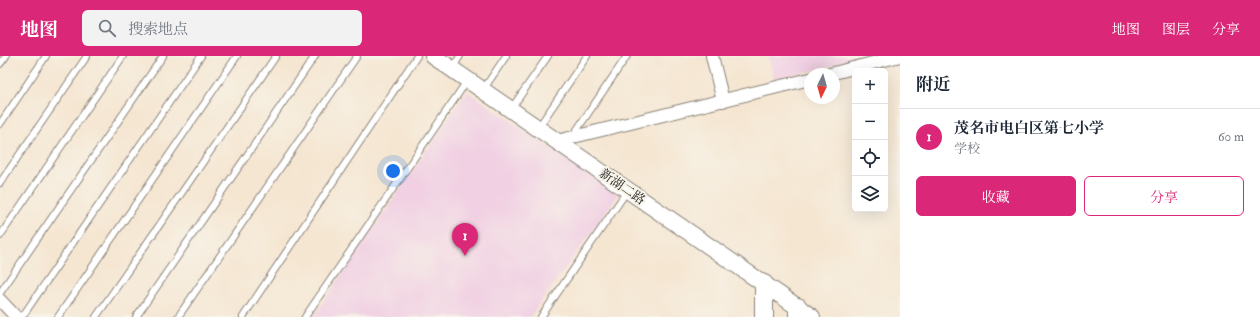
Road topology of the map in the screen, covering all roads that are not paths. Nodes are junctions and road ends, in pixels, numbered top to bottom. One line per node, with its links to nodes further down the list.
1 (6, 56): 20 (lane)
2 (46, 56): 27 (lane)
3 (87, 56): 30 (lane)
4 (123, 56): 32 (lane)
5 (163, 56): 34 (lane)
6 (201, 56): 38 (lane)
7 (237, 56): 39 (lane)
8 (276, 56): 40 (lane)
9 (315, 56): 41 (lane)
10 (357, 56): 42 (lane)
11 (417, 56): 43 (lane)
12 (433, 56): 19 (main road, 新湖二路)
13 (506, 56): 24 (lane)
14 (548, 56): 26 (lane)
15 (587, 56): 28 (lane)
16 (627, 56): 29 (lane)
17 (712, 56): 25 (street)
18 (900, 56): 21 (street)
19 (456, 62): 22 (main road, 新湖二路)
20 (0, 64)
21 (840, 71)
22 (468, 80): 24 (main road, 新湖二路); 44 (lane)
23 (804, 81): 25 (street)
24 (483, 90): 26 (main road, 新湖二路)
25 (723, 101): 29 (street)
26 (511, 110): 28 (main road, 新湖二路)
27 (0, 124)
28 (538, 128): 29 (main road, 新湖二路)
29 (564, 140): 31 (main road, 新湖二路)
30 (0, 183)
31 (628, 190): 33 (main road, 新湖二路); 45 (lane)
32 (0, 236)
33 (764, 284): 36 (main road, 新湖二路); 46 (main road)
34 (0, 293)
35 (0, 300): 37 (street)
36 (803, 314)
37 (16, 317)
38 (22, 317)
39 (58, 317)
40 (96, 317)
41 (136, 317)
42 (178, 317)
43 (243, 317)
44 (305, 317)
45 (540, 317)
46 (764, 317)

